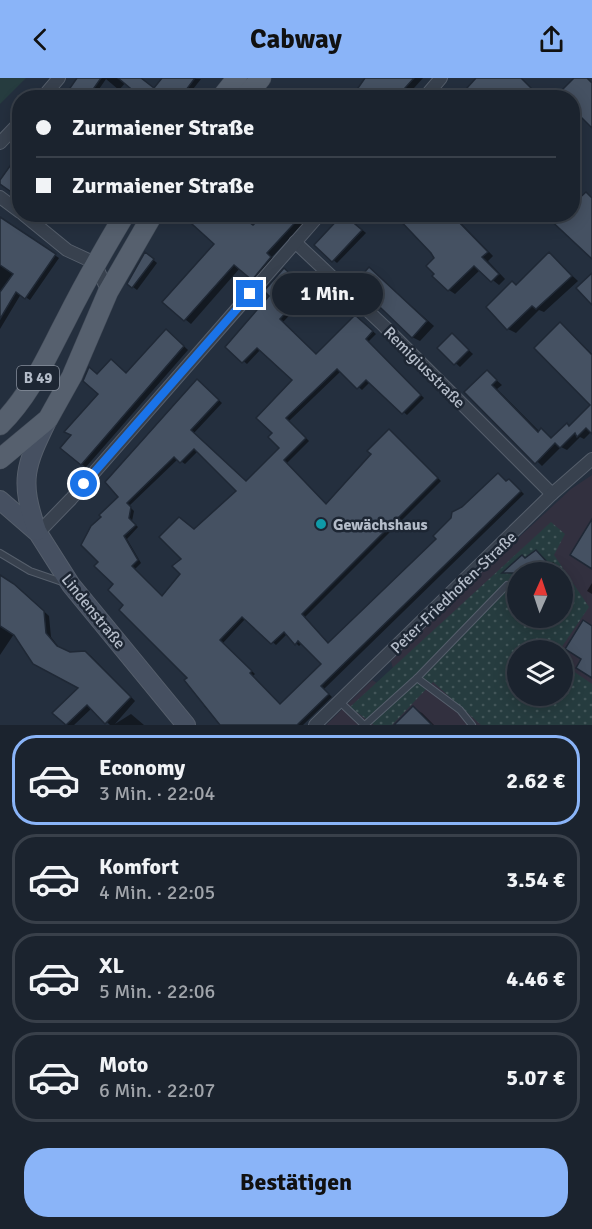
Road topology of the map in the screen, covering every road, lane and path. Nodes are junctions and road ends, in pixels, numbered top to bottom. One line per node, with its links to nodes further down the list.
1 (59, 78): 5 (street)
2 (237, 78): 6 (main road)
3 (261, 78): 7 (main road)
4 (441, 78): 8 (street)
5 (49, 90)
6 (227, 90)
7 (251, 90)
8 (431, 90)
9 (12, 130): 10 (street)
10 (0, 143)
11 (0, 197): 12 (street)
12 (12, 206)
13 (32, 222): 18 (street)
14 (120, 222): 18 (main road, B 49)
15 (148, 222): 19 (main road, B 49)
16 (313, 222): 17 (street)
17 (295, 242): 24 (street, Remigiusstraße); 26 (street)
18 (95, 263): 19 (street); 21 (main road, B 49)
19 (108, 292): 20 (main road, B 49)
20 (48, 418): 22 (main road, B 49); 26 (main road)
21 (0, 425)
22 (0, 459)
23 (590, 466): 24 (street, Peter-Friedhofen-Straße)
24 (552, 494): 31 (street, Peter-Friedhofen-Straße)
25 (0, 500): 26 (main road, Lindenstraße)
26 (38, 533): 28 (main road, Lindenstraße)
27 (0, 553): 28 (lane)
28 (71, 585): 32 (main road, Lindenstraße)
29 (507, 585): 30 (lane)
30 (417, 678): 34 (lane); 35 (lane)
31 (340, 702): 33 (street, Peter-Friedhofen-Straße); 34 (lane)
32 (186, 725)
33 (315, 725)
34 (365, 725)
35 (472, 725)

